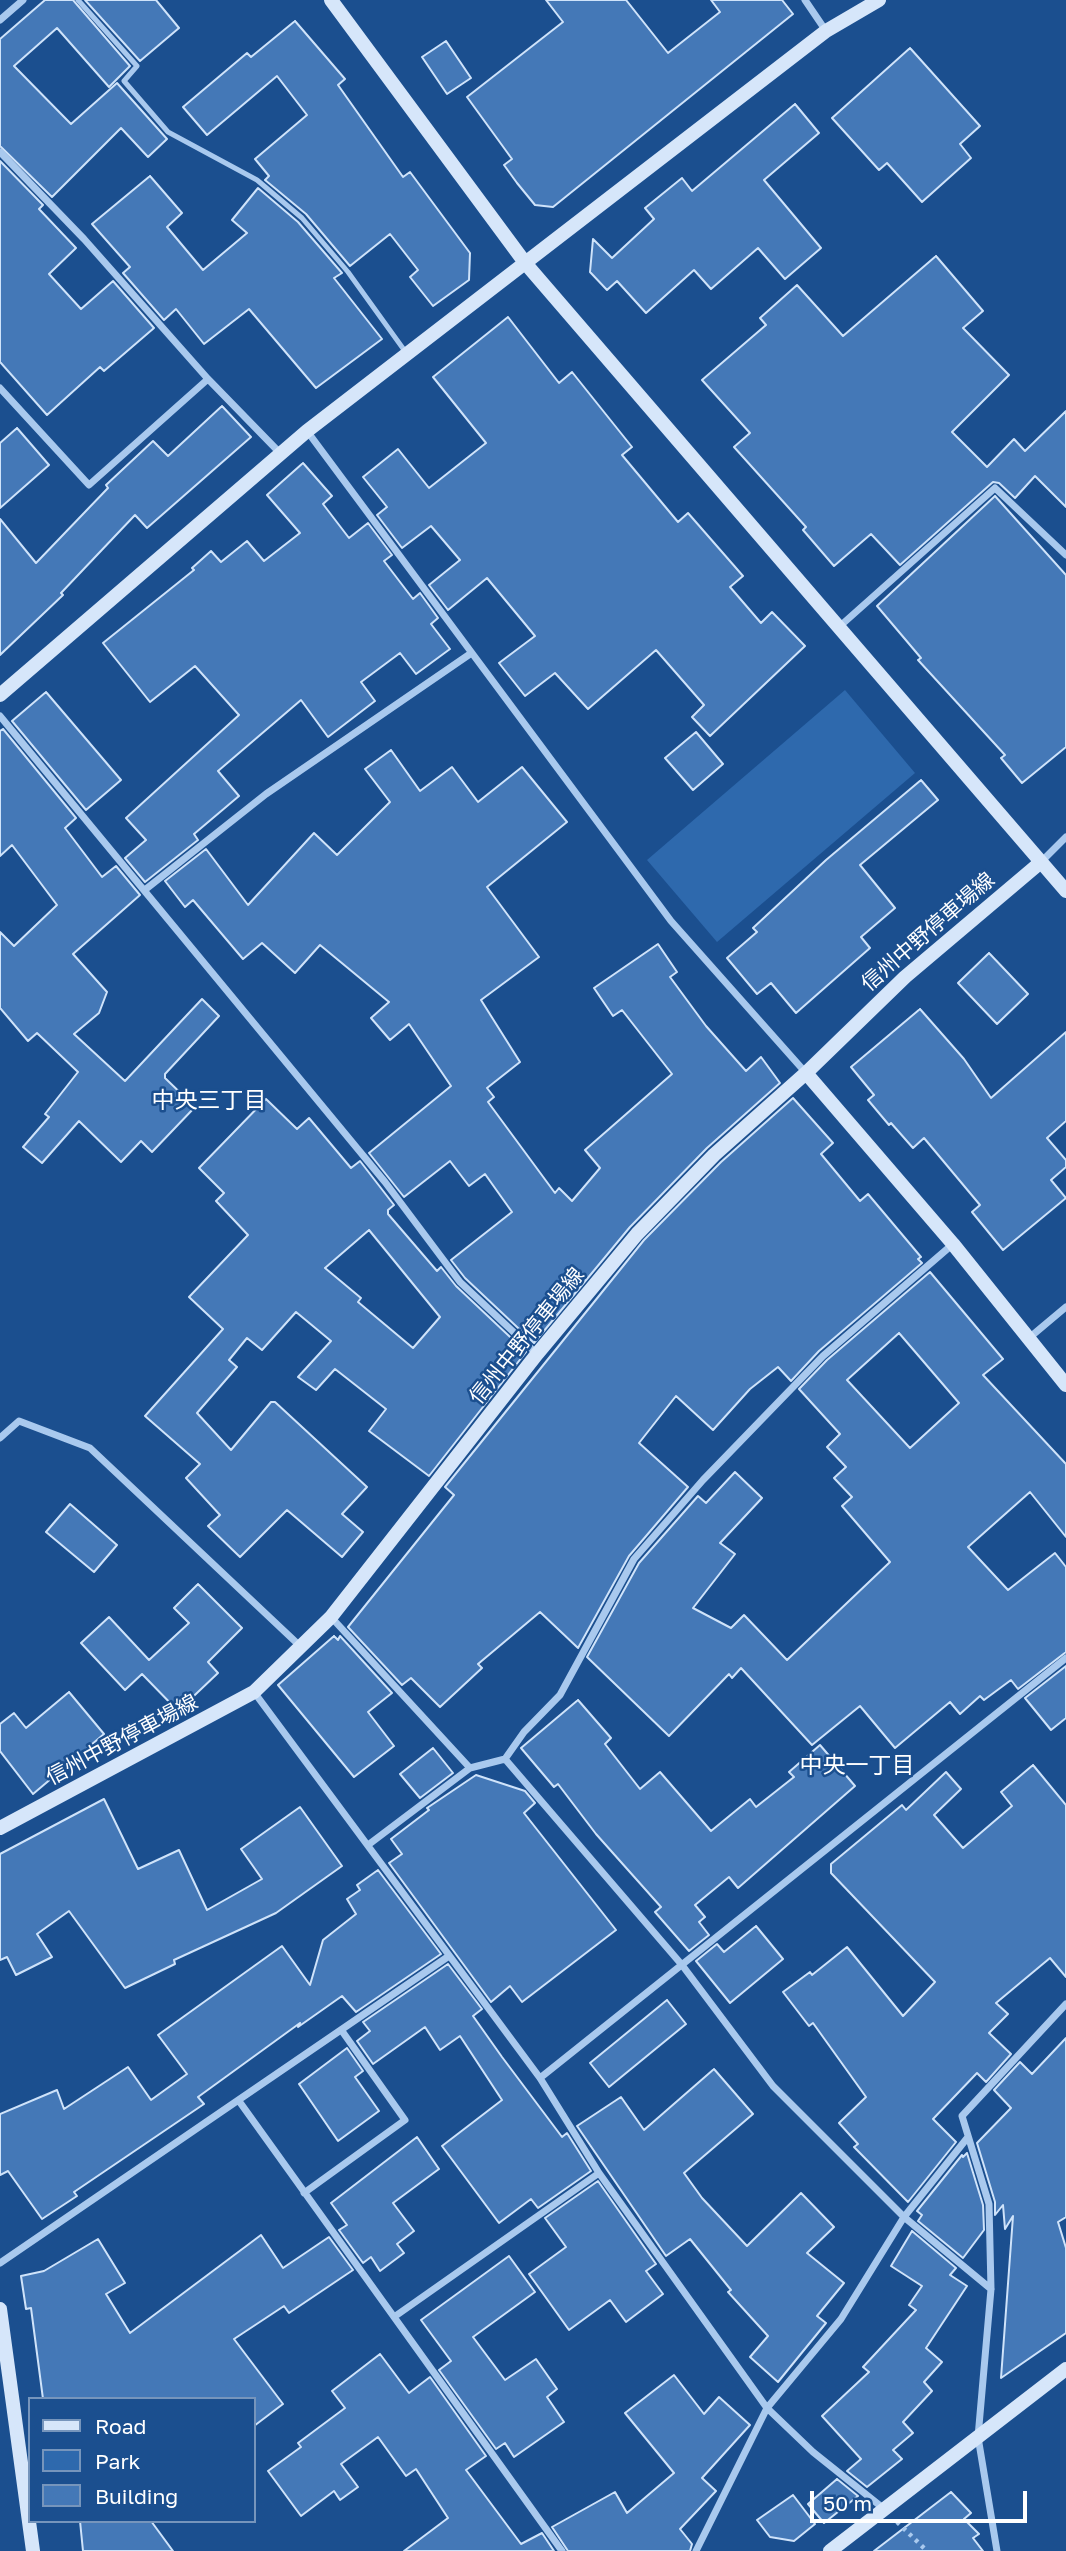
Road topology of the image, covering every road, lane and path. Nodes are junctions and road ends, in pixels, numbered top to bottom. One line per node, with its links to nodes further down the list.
1 (23, 0): 6 (street)
2 (78, 0): 10 (lane)
3 (331, 0): 9 (street)
4 (805, 0): 7 (street)
5 (879, 0): 7 (street)
6 (0, 20)
7 (826, 31): 9 (street)
8 (0, 152): 11 (street)
9 (526, 264): 10 (street); 16 (street)
10 (407, 355): 13 (street)
11 (208, 379): 12 (street); 14 (street)
12 (0, 388)
13 (307, 431): 14 (street); 17 (street)
14 (280, 453): 18 (street)
15 (1066, 555): 16 (street)
16 (839, 627): 21 (street)
17 (470, 654): 22 (street); 24 (street)
18 (0, 695)
19 (0, 716): 22 (street)
20 (1066, 837): 21 (street)
21 (1041, 862): 23 (street); 24 (street, 信州中野停車場線)
22 (146, 889): 28 (street)
23 (1066, 891)
24 (806, 1073): 25 (street); 28 (street, 信州中野停車場線)
25 (953, 1244): 27 (street); 35 (street)
26 (1066, 1307): 27 (street)
27 (1028, 1339): 29 (street)
28 (537, 1354): 31 (street, 信州中野停車場線)
29 (1066, 1385)
30 (0, 1438): 32 (street)
31 (331, 1617): 32 (street, 信州中野停車場線); 36 (street)
32 (300, 1646): 34 (street, 信州中野停車場線)
33 (1066, 1658): 40 (street)
34 (254, 1692): 37 (street, 信州中野停車場線); 38 (street)
35 (505, 1759): 36 (street); 40 (street)
36 (470, 1768): 38 (street)
37 (0, 1828)
38 (368, 1845): 39 (street)
39 (449, 1956): 42 (street); 43 (street)
40 (682, 1965): 43 (street); 48 (street)
41 (1066, 2004): 45 (street)
42 (342, 2031): 44 (street); 47 (street)
43 (540, 2078): 46 (street)
44 (239, 2101): 47 (street); 49 (street)
45 (968, 2137): 48 (street); 50 (street)
46 (600, 2173): 52 (street); 54 (street)
47 (304, 2193): 52 (street)
48 (904, 2217): 50 (street); 54 (street)
49 (0, 2263)
50 (991, 2289): 55 (street)
51 (0, 2309): 57 (street)
52 (394, 2317): 60 (street)
53 (1066, 2369): 55 (street)
54 (767, 2408): 56 (street); 61 (street)
55 (978, 2437): 56 (street); 64 (street)
56 (883, 2508): 62 (street); 63 (path)
57 (28, 2514)
58 (29, 2523): 59 (street)
59 (33, 2551)
60 (562, 2551)
61 (696, 2551)
62 (830, 2551)
63 (927, 2551)
64 (997, 2551)

